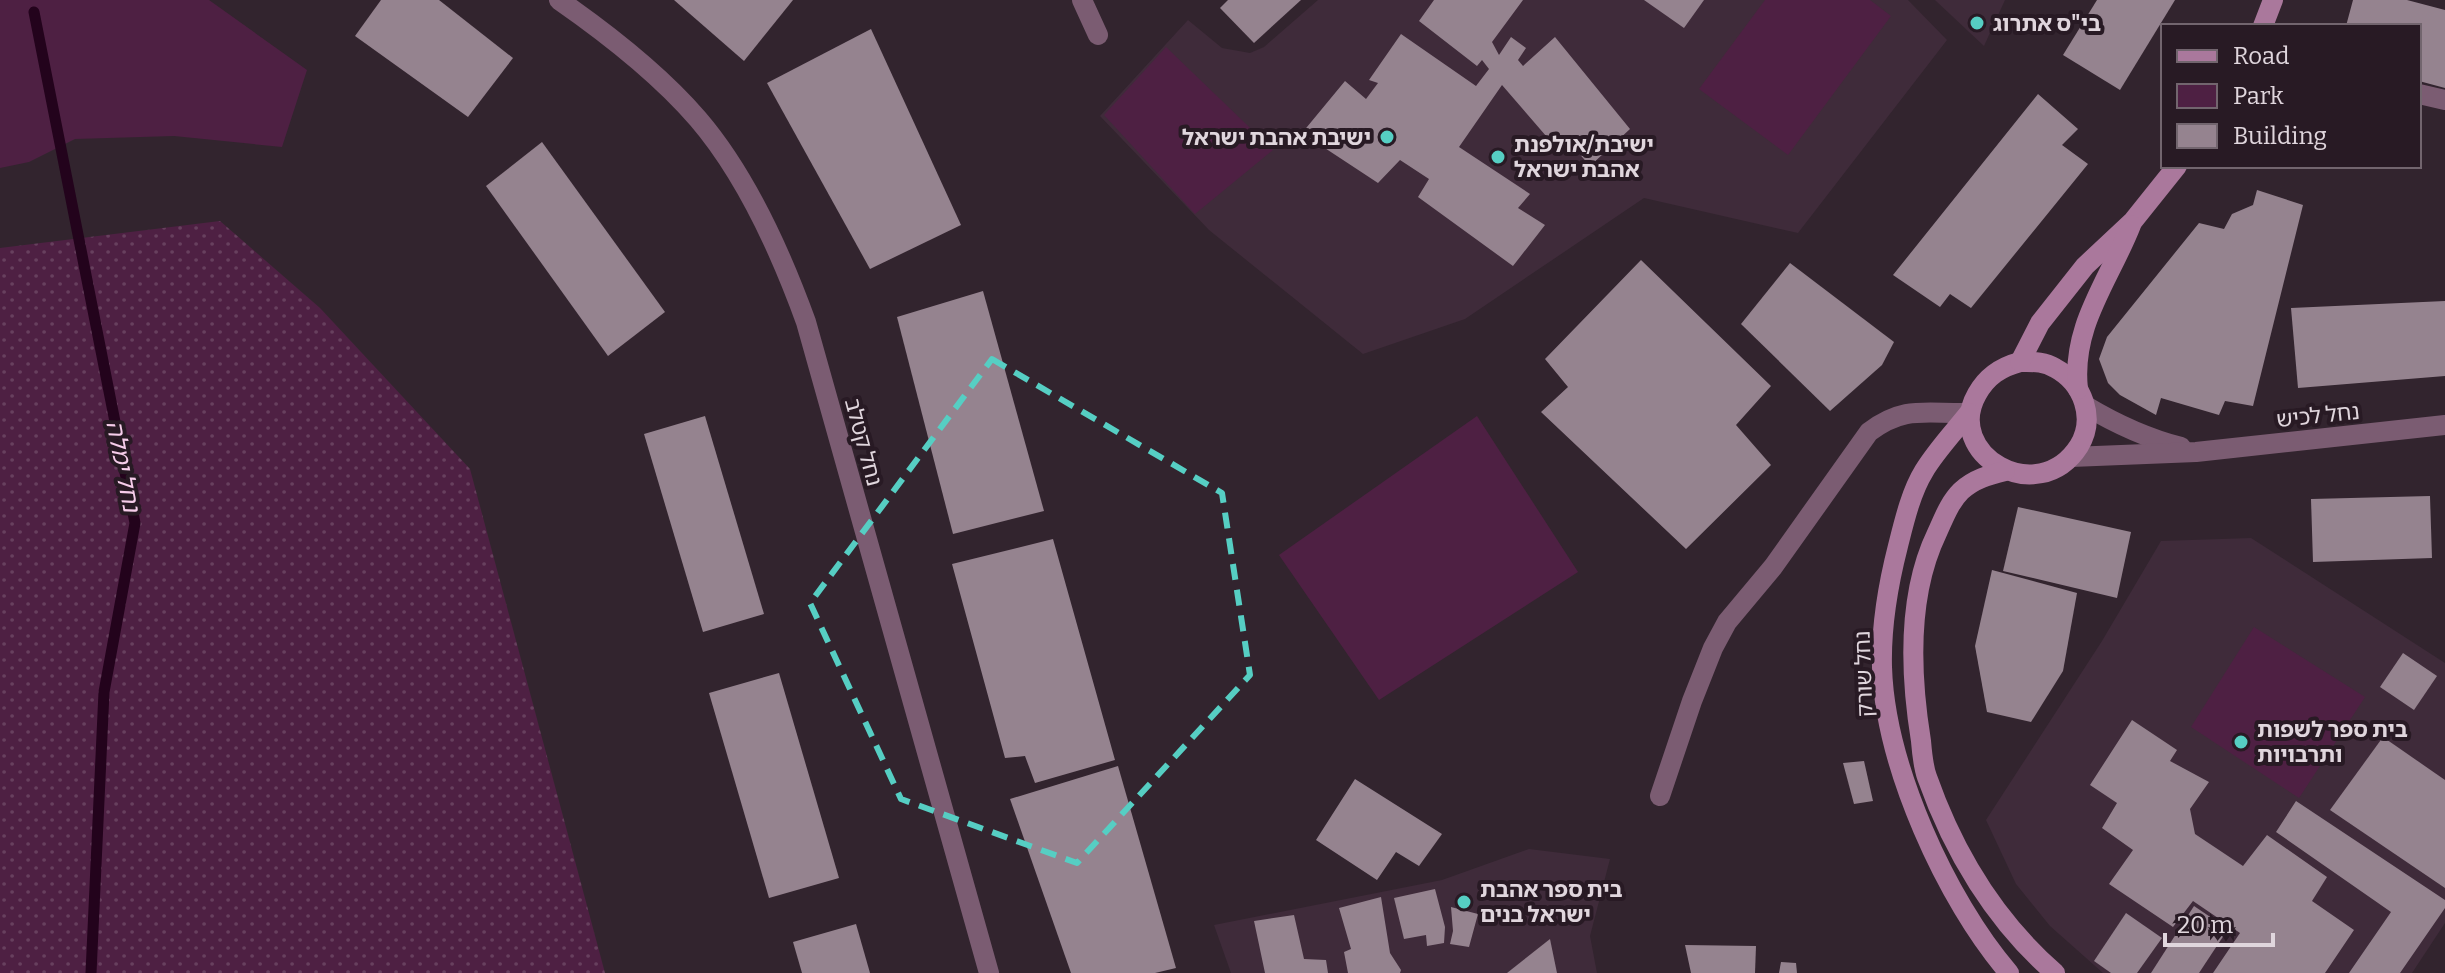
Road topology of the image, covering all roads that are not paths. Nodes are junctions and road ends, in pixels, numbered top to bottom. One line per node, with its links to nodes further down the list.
1 (559, 0): 18 (street, נחל קטלב)
2 (1082, 0): 5 (street)
3 (2273, 0): 4 (street)
4 (2264, 24)
5 (1098, 35)
6 (2421, 94): 7 (street)
7 (2445, 100)
8 (2175, 168): 9 (street)
9 (2133, 221): 10 (street); 11 (street)
10 (2020, 362): 11 (street); 12 (street)
11 (2082, 398): 14 (street, נחל לכיש); 15 (street)
12 (1969, 413): 16 (street); 17 (street); 19 (street, נחל שורק)
13 (2445, 425): 14 (street, נחל לכיש)
14 (2196, 452): 15 (street, נחל לכיש)
15 (2071, 457): 16 (street)
16 (2005, 471): 20 (street)
17 (1660, 796)
18 (989, 973)
19 (2009, 973)
20 (2055, 973)

